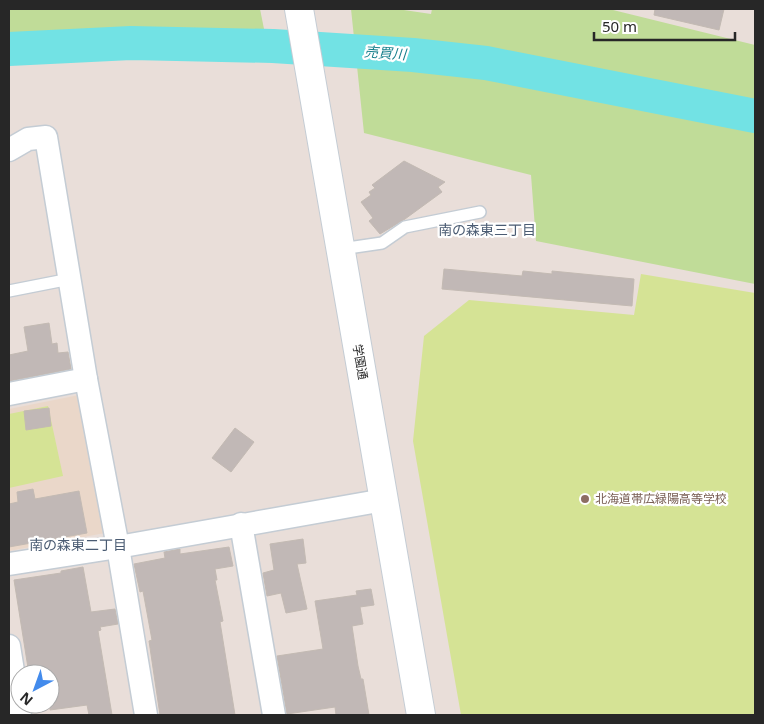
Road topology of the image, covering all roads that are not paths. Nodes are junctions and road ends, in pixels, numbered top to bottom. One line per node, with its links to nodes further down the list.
1 (299, 9): 4 (street, 学園通)
2 (9, 150): 5 (street)
3 (480, 212): 4 (lane)
4 (341, 249): 9 (street, 学園通)
5 (70, 279): 6 (lane); 7 (street)
6 (9, 291)
7 (86, 379): 8 (street); 11 (street)
8 (9, 394)
9 (384, 500): 10 (street); 17 (street, 学園通)
10 (241, 524): 11 (street); 16 (street)
11 (118, 546): 12 (street); 15 (street)
12 (9, 564)
13 (9, 646): 14 (street)
14 (20, 715)
15 (146, 715)
16 (274, 715)
17 (421, 715)

